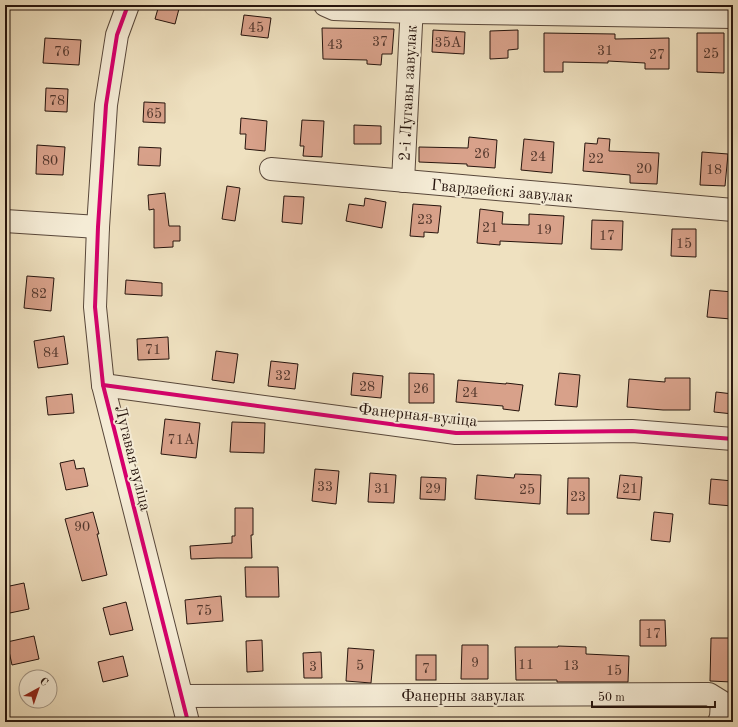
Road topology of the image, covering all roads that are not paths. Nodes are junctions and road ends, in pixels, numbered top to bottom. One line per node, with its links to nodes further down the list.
1 (128, 5): 10 (street, Лугавая вуліца)
2 (325, 5): 3 (street)
3 (412, 8): 4 (street); 7 (street, 2-і Лугавы завулак)
4 (661, 10): 5 (street)
5 (733, 17)
6 (271, 169): 7 (street, Гвардзейскі завулак)
7 (402, 181): 8 (street, Гвардзейскі завулак)
8 (733, 210)
9 (5, 221): 10 (street)
10 (98, 227): 11 (street, Лугавая вуліца)
11 (103, 385): 12 (street, Фанерная вуліца); 13 (street, Лугавая вуліца)
12 (733, 439)
13 (182, 696): 14 (street, Лугавая вуліца); 15 (street, Фанерны завулак)
14 (188, 722)
15 (719, 722)

